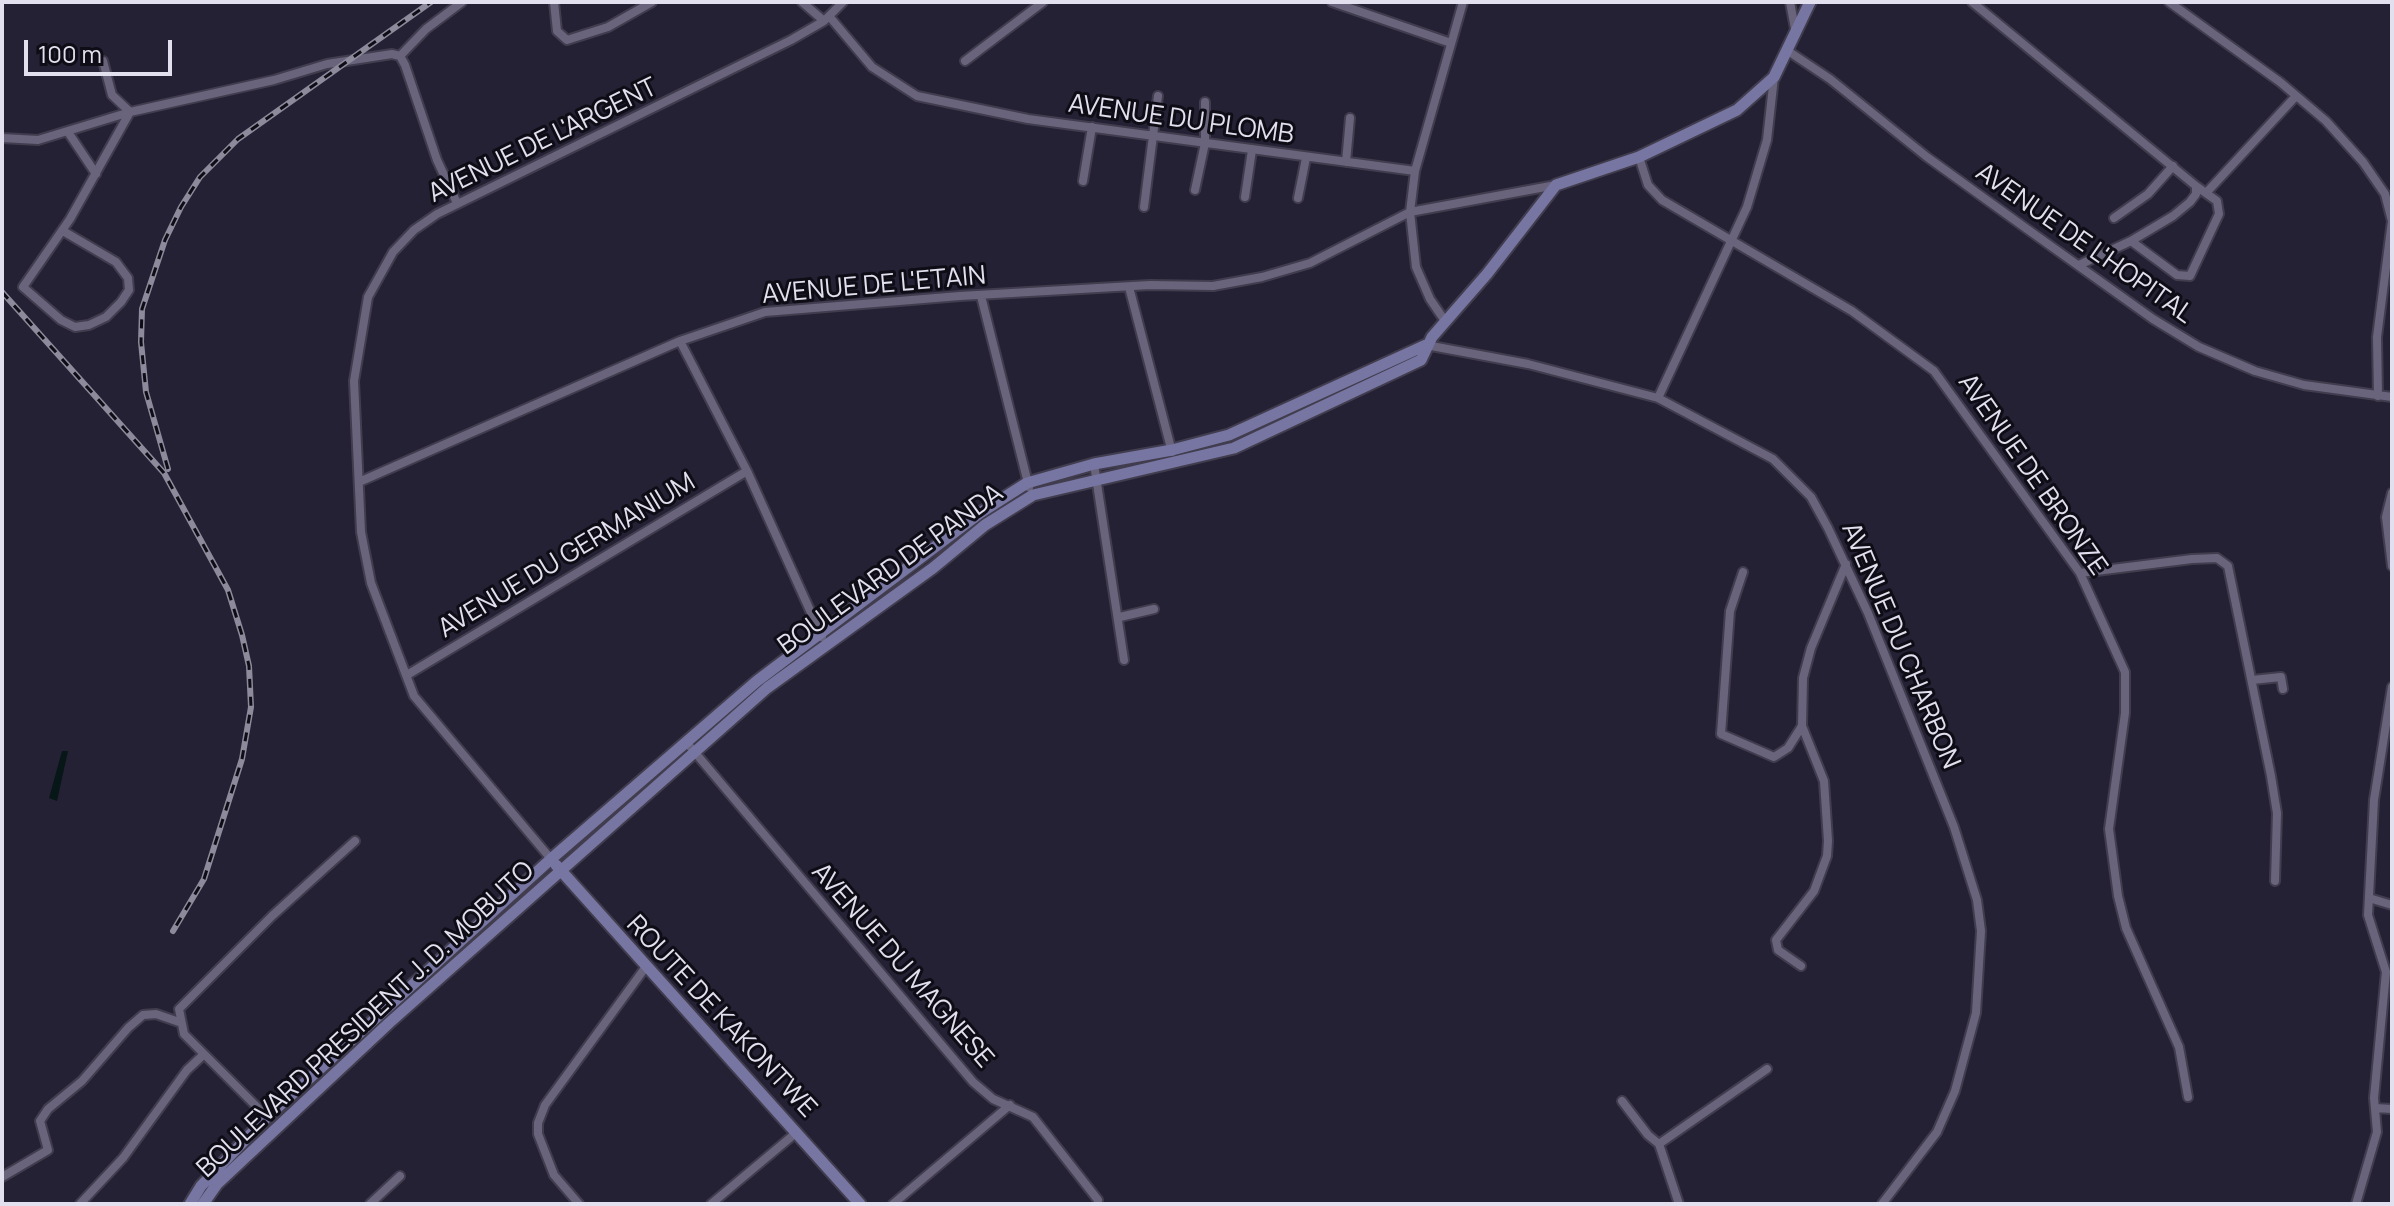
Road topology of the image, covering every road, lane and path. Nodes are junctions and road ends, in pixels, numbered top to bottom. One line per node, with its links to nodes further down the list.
1 (462, 2): 18 (street)
2 (554, 2): 3 (street)
3 (652, 2)
4 (802, 2): 14 (street, AVENUE DU PLOMB)
5 (843, 2): 14 (street, AVENUE DE L'ARGENT)
6 (1043, 2): 20 (street)
7 (1332, 2): 13 (street)
8 (1463, 2): 16 (street)
9 (1790, 2): 15 (street)
10 (1810, 2): 15 (street)
11 (1972, 2): 36 (street)
12 (2169, 2): 23 (street)
13 (1352, 5): 16 (street)
14 (826, 18): 27 (street, AVENUE DU PLOMB); 46 (street, AVENUE DE L'ARGENT)
15 (1796, 35): 17 (street)
16 (1451, 43): 37 (street)
17 (1788, 51): 21 (street); 53 (street, AVENUE DE L'HOPITAL)
18 (400, 56): 25 (street); 46 (street)
19 (103, 61): 25 (street)
20 (965, 61)
21 (1774, 77): 33 (street); 52 (street)
22 (1158, 96): 29 (street)
23 (2296, 96): 43 (street); 61 (street)
24 (1205, 102): 31 (street)
25 (130, 112): 28 (street); 38 (street)
26 (1350, 118): 35 (street)
27 (1092, 127): 29 (street, AVENUE DU PLOMB); 39 (street)
28 (68, 132): 30 (street); 38 (street)
29 (1154, 136): 31 (street, AVENUE DU PLOMB); 47 (street)
30 (2, 138)
31 (1205, 143): 32 (street, AVENUE DU PLOMB); 42 (street)
32 (1252, 150): 34 (street, AVENUE DU PLOMB); 44 (street)
33 (1639, 157): 40 (street); 52 (street, AVENUE DE BRONZE)
34 (1306, 158): 35 (street, AVENUE DU PLOMB); 45 (street)
35 (1346, 162): 37 (street, AVENUE DU PLOMB)
36 (2173, 166): 41 (street); 49 (street)
37 (1415, 171): 48 (street)
38 (96, 174): 50 (street)
39 (1083, 181)
40 (1556, 185): 48 (street, AVENUE DE L'ETAIN); 56 (street, BOULEVARD DE PANDA)
41 (2196, 186): 43 (street); 51 (street)
42 (1195, 190)
43 (2207, 192): 51 (street)
44 (1245, 197)
45 (1298, 198)
46 (457, 203): 70 (street, AVENUE DE L'ARGENT)
47 (1144, 207)
48 (1410, 212): 54 (street, AVENUE DE L'ETAIN); 56 (street)
49 (2114, 218)
50 (63, 231): 50 (street)
51 (2131, 241): 53 (street)
52 (1734, 242): 63 (street); 78 (street, AVENUE DE BRONZE)
53 (2079, 265): 61 (street, AVENUE DE L'HOPITAL)
54 (1129, 287): 55 (street, AVENUE DE L'ETAIN); 66 (street)
55 (981, 296): 57 (street, AVENUE DE L'ETAIN); 72 (street)
56 (1445, 321): 58 (street, BOULEVARD DE PANDA)
57 (680, 341): 69 (street); 70 (street, AVENUE DE L'ETAIN)
58 (1426, 345): 59 (street, BOULEVARD DE PANDA); 60 (street, BOULEVARD DE PANDA); 63 (street, AVENUE DU CHARBON)
59 (1364, 372): 60 (street); 64 (street, BOULEVARD DE PANDA)
60 (1371, 385): 65 (street, BOULEVARD DE PANDA)
61 (2378, 396): 62 (street, AVENUE DE L'HOPITAL)
62 (2392, 397)
63 (1658, 398): 75 (street, AVENUE DU CHARBON)
64 (1310, 399): 65 (street); 66 (street, BOULEVARD DE PANDA)
65 (1316, 412): 68 (street, BOULEVARD DE PANDA)
66 (1172, 450): 67 (street, BOULEVARD DE PANDA); 68 (street)
67 (1094, 464): 71 (street); 72 (street, BOULEVARD DE PANDA)
68 (1175, 464): 71 (street, BOULEVARD DE PANDA)
69 (747, 471): 81 (street); 84 (street, AVENUE DU GERMANIUM)
70 (359, 482): 84 (street, AVENUE DE L'ARGENT)
71 (1094, 482): 74 (street, BOULEVARD DE PANDA); 80 (street)
72 (1027, 483): 74 (street); 81 (street, BOULEVARD DE PANDA)
73 (2392, 493): 76 (street)
74 (1033, 495): 82 (street, BOULEVARD DE PANDA)
75 (1846, 564): 88 (street); 122 (street, AVENUE DU CHARBON)
76 (2392, 566)
77 (1743, 572): 88 (street)
78 (2080, 573): 85 (street); 102 (street, AVENUE DE BRONZE)
79 (1154, 609): 80 (street)
80 (1120, 617): 83 (street)
81 (820, 633): 82 (street); 89 (street, BOULEVARD DE PANDA)
82 (826, 644): 89 (street, BOULEVARD DE PANDA)
83 (1124, 660)
84 (407, 675): 91 (street, AVENUE DE L'ARGENT)
85 (2252, 680): 87 (street); 93 (street)
86 (2392, 687): 94 (street)
87 (2283, 689)
88 (1802, 726): 96 (street)
89 (691, 748): 91 (street, BOULEVARD DE PANDA); 92 (street, BOULEVARD DE PANDA); 104 (street, AVENUE DU MAGNESE)
90 (355, 841): 98 (street)
91 (551, 859): 92 (street, ROUTE DE KAKONTWE); 99 (street, BOULEVARD PRESIDENT J. D. MOBUTO)
92 (560, 870): 97 (street, ROUTE DE KAKONTWE); 99 (street, BOULEVARD PRESIDENT J. D. MOBUTO)
93 (2275, 881)
94 (2369, 898): 95 (street); 105 (street)
95 (2392, 905)
96 (1801, 966)
97 (645, 968): 108 (street, ROUTE DE KAKONTWE); 117 (street)
98 (179, 1022): 100 (street); 111 (street)
99 (345, 1054): 107 (street, BOULEVARD PRESIDENT J. D. MOBUTO); 115 (street, BOULEVARD PRESIDENT J. D. MOBUTO)
100 (202, 1056): 107 (street); 113 (street)
101 (1767, 1069): 109 (street)
102 (2188, 1097)
103 (1622, 1101): 109 (street)
104 (1010, 1105): 112 (street, AVENUE DU MAGNESE); 120 (street)
105 (2375, 1108): 106 (street); 123 (street)
106 (2392, 1109)
107 (267, 1117): 114 (street, BOULEVARD PRESIDENT J. D. MOBUTO)
108 (797, 1132): 118 (street); 119 (street, ROUTE DE KAKONTWE)
109 (1659, 1144): 121 (street)
110 (400, 1176): 116 (street)
111 (2, 1177)
112 (1098, 1200)
113 (80, 1204)
114 (190, 1204)
115 (203, 1204)
116 (370, 1204)
117 (579, 1204)
118 (711, 1204)
119 (860, 1204)
120 (893, 1204)
121 (1679, 1204)
122 (1882, 1204)
123 (2356, 1204)

